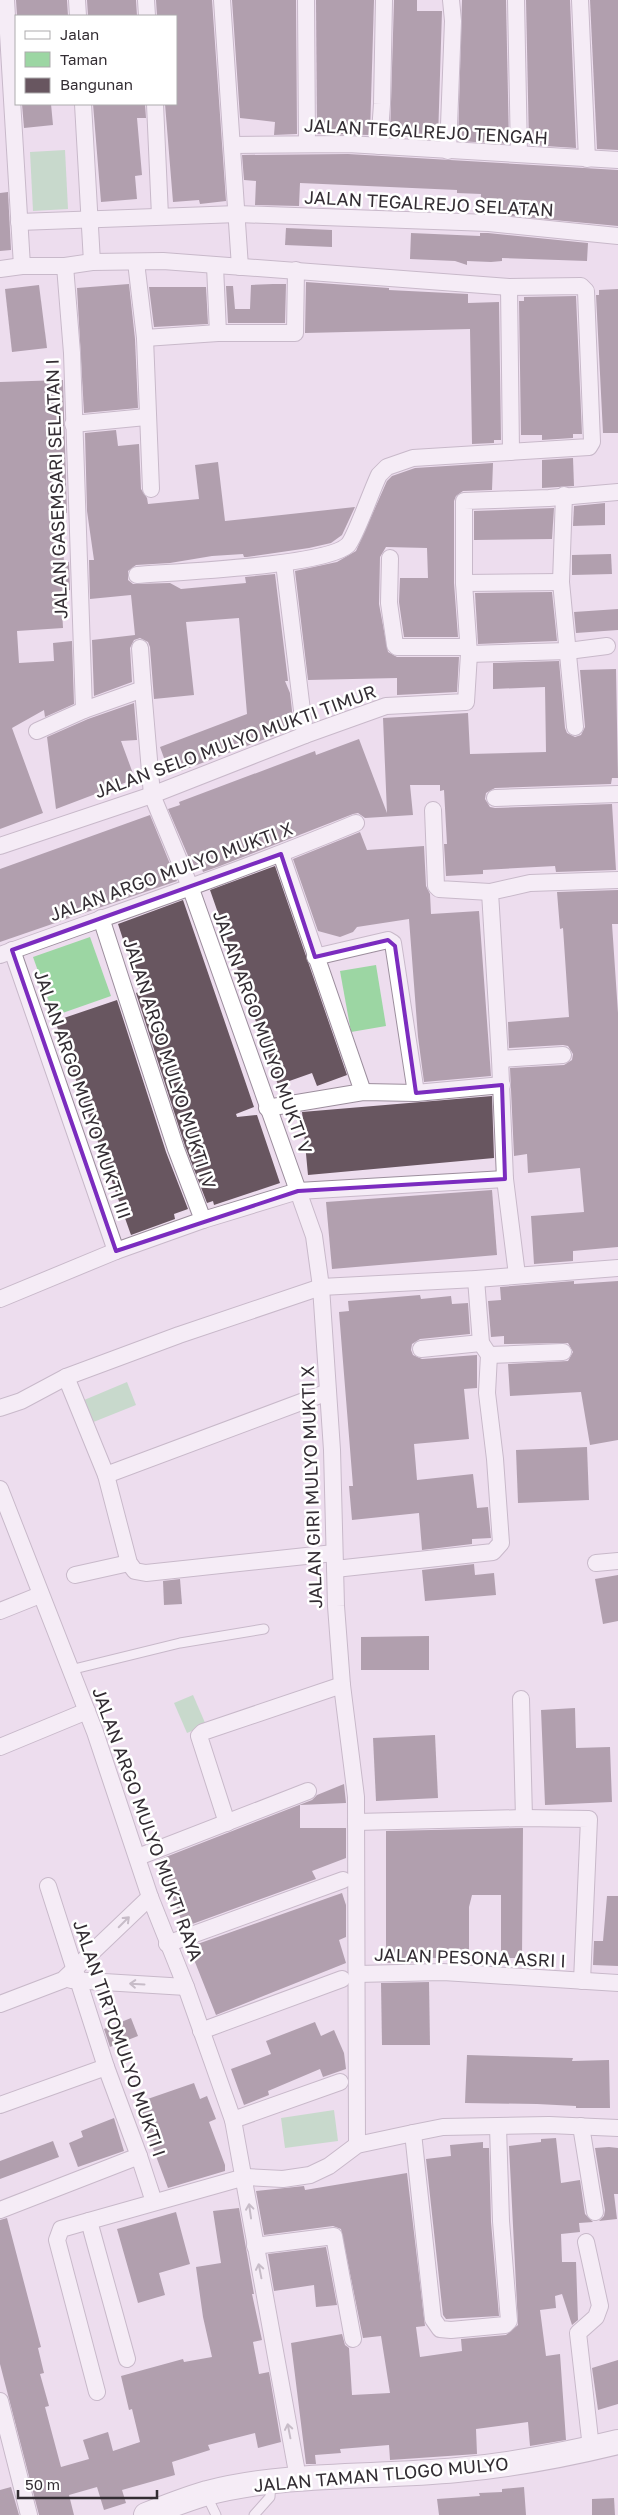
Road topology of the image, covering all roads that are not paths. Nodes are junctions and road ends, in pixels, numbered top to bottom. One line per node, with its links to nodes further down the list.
1 (6, 0): 24 (street)
2 (76, 0): 10 (street)
3 (146, 0): 11 (street)
4 (222, 0): 15 (street)
5 (306, 0): 14 (street)
6 (384, 0): 16 (street)
7 (451, 0): 17 (street)
8 (516, 0): 18 (street)
9 (580, 0): 19 (street)
10 (78, 15)
11 (148, 15)
12 (84, 105): 23 (street)
13 (155, 105): 22 (street)
14 (307, 144): 15 (street, JALAN TEGALREJO TENGAH); 16 (street, JALAN TEGALREJO TENGAH)
15 (233, 145): 21 (street)
16 (380, 146): 17 (street, JALAN TEGALREJO TENGAH)
17 (448, 151): 18 (street, JALAN TEGALREJO TENGAH)
18 (519, 154): 19 (street, JALAN TEGALREJO TENGAH)
19 (587, 159): 20 (street, JALAN TEGALREJO TENGAH)
20 (618, 160)
21 (238, 214): 22 (street, JALAN TEGALREJO SELATAN); 25 (street, JALAN TEGALREJO SELATAN); 31 (street)
22 (160, 216): 23 (street, JALAN TEGALREJO SELATAN)
23 (90, 221): 24 (street, JALAN TEGALREJO SELATAN); 26 (street)
24 (20, 222): 28 (street)
25 (618, 236)
26 (92, 262): 27 (street); 29 (street)
27 (136, 262): 30 (street); 36 (street)
28 (22, 266): 29 (street); 32 (street)
29 (65, 266): 38 (street, JALAN GASEMSARI SELATAN I)
30 (214, 266): 31 (street); 35 (street)
31 (240, 267): 33 (street)
32 (0, 269)
33 (296, 270): 34 (street); 35 (street)
34 (509, 287): 39 (street); 39 (street)
35 (218, 333): 36 (street)
36 (144, 338): 37 (street)
37 (146, 416): 38 (street); 40 (street)
38 (73, 424): 53 (street, JALAN GASEMSARI SELATAN I)
39 (511, 452): 44 (street)
40 (151, 489)
41 (618, 492): 42 (street)
42 (564, 496): 46 (street); 47 (street, JALAN SELO MULYO MUKTI TIMUR)
43 (390, 558): 50 (street)
44 (284, 563): 45 (street); 56 (street)
45 (137, 575)
46 (561, 582): 47 (street); 51 (street)
47 (464, 583): 50 (street, JALAN SELO MULYO MUKTI TIMUR)
48 (607, 646): 51 (street)
49 (140, 648): 52 (street, JALAN ARGO MULYO MUKTI V)
50 (468, 651): 51 (street); 56 (street, JALAN SELO MULYO MUKTI TIMUR)
51 (568, 651): 54 (street)
52 (143, 689): 53 (street); 58 (street, JALAN ARGO MULYO MUKTI V)
53 (84, 710): 55 (street)
54 (575, 727)
55 (37, 731)
56 (305, 735): 58 (street, JALAN SELO MULYO MUKTI TIMUR)
57 (618, 794): 59 (street)
58 (152, 795): 62 (street, JALAN SELO MULYO MUKTI TIMUR); 65 (street, JALAN ARGO MULYO MUKTI V)
59 (495, 798)
60 (432, 810): 66 (street)
61 (356, 823): 63 (street, JALAN ARGO MULYO MUKTI X)
62 (0, 846)
63 (281, 854): 65 (street, JALAN ARGO MULYO MUKTI X); 69 (street)
64 (618, 880): 66 (street)
65 (191, 889): 67 (street, JALAN ARGO MULYO MUKTI X); 75 (street, JALAN ARGO MULYO MUKTI V)
66 (490, 892): 71 (street)
67 (101, 918): 68 (street, JALAN ARGO MULYO MUKTI X); 78 (street, JALAN ARGO MULYO MUKTI IV)
68 (6, 953): 79 (street, JALAN ARGO MULYO MUKTI III)
69 (315, 956): 73 (street); 74 (street)
70 (563, 1055): 71 (street)
71 (500, 1059): 72 (street)
72 (502, 1085): 74 (street); 76 (street)
73 (363, 1092): 74 (street); 75 (street)
74 (416, 1093)
75 (268, 1108): 77 (street, JALAN ARGO MULYO MUKTI V)
76 (505, 1179): 77 (street); 81 (street)
77 (298, 1191): 78 (street); 83 (street, JALAN ARGO MULYO MUKTI V)
78 (203, 1220): 79 (street)
79 (116, 1251): 84 (street)
80 (618, 1268): 81 (street)
81 (517, 1275): 82 (street)
82 (476, 1279): 83 (street); 86 (street)
83 (321, 1287): 88 (street); 89 (street, JALAN GIRI MULYO MUKTI X)
84 (0, 1299)
85 (421, 1349): 86 (street)
86 (485, 1349): 87 (street); 93 (street)
87 (564, 1352)
88 (66, 1377): 90 (street); 91 (street)
89 (328, 1392): 91 (street); 93 (street, JALAN GIRI MULYO MUKTI X)
90 (0, 1408)
91 (106, 1475): 95 (street)
92 (0, 1489): 98 (street, JALAN ARGO MULYO MUKTI RAYA)
93 (334, 1561): 95 (street); 102 (street, JALAN GIRI MULYO MUKTI X)
94 (618, 1561): 96 (street)
95 (130, 1563): 97 (street)
96 (596, 1564)
97 (75, 1575)
98 (40, 1595): 99 (street); 101 (street, JALAN ARGO MULYO MUKTI RAYA)
99 (0, 1611)
100 (264, 1629): 101 (lane)
101 (70, 1670): 104 (street, JALAN ARGO MULYO MUKTI RAYA)
102 (342, 1685): 108 (street, JALAN PESONA ASRI I); 109 (street)
103 (521, 1699): 107 (street)
104 (87, 1711): 105 (street); 110 (street, JALAN ARGO MULYO MUKTI RAYA)
105 (0, 1747)
106 (308, 1791): 109 (street)
107 (524, 1818): 108 (street); 118 (street, JALAN PESONA ASRI I)
108 (356, 1822): 115 (street, JALAN PESONA ASRI I)
109 (227, 1823): 110 (street)
110 (138, 1857): 113 (street, JALAN ARGO MULYO MUKTI RAYA)
111 (343, 1880): 114 (street)
112 (48, 1886): 116 (street, JALAN TIRTOMULYO MUKTI I)
113 (150, 1897): 114 (street, JALAN ARGO MULYO MUKTI RAYA); 116 (street, one-way to 113)
114 (168, 1944): 120 (street, JALAN ARGO MULYO MUKTI RAYA)
115 (357, 1974): 118 (street, JALAN PESONA ASRI I); 131 (street, JALAN PESONA ASRI I)
116 (72, 1977): 120 (street, one-way to 116); 121 (street); 123 (street, JALAN TIRTOMULYO MUKTI I)
117 (342, 1980): 122 (street)
118 (582, 1981): 119 (street, JALAN PESONA ASRI I)
119 (618, 1983)
120 (186, 1986): 122 (street, JALAN ARGO MULYO MUKTI RAYA)
121 (0, 2004)
122 (201, 2031): 126 (street, JALAN ARGO MULYO MUKTI RAYA)
123 (106, 2067): 125 (street); 132 (street, JALAN TIRTOMULYO MUKTI I)
124 (340, 2082): 126 (street)
125 (0, 2105)
126 (233, 2120): 133 (street, JALAN ARGO MULYO MUKTI RAYA)
127 (581, 2126): 128 (street); 129 (street); 136 (street)
128 (498, 2127): 130 (street); 130 (street)
129 (618, 2128)
130 (413, 2132): 131 (street)
131 (357, 2145): 133 (street)
132 (139, 2156): 134 (street, JALAN TIRTOMULYO MUKTI I); 135 (street)
133 (245, 2177): 134 (street); 139 (street, JALAN ARGO MULYO MUKTI RAYA, one-way to 133)
134 (154, 2202): 137 (street)
135 (0, 2210)
136 (594, 2212)
137 (89, 2221): 141 (street); 142 (street)
138 (586, 2242): 145 (street)
139 (255, 2246): 140 (street); 146 (street, JALAN ARGO MULYO MUKTI RAYA, one-way to 139)
140 (354, 2339)
141 (127, 2359)
142 (97, 2392)
143 (0, 2402): 149 (street)
144 (618, 2442): 145 (street, JALAN TAMAN TLOGO MULYO)
145 (591, 2448): 146 (street, JALAN TAMAN TLOGO MULYO)
146 (298, 2478): 147 (street, JALAN TAMAN TLOGO MULYO)
147 (271, 2482): 148 (street, JALAN TAMAN TLOGO MULYO); 152 (lane)
148 (206, 2494): 150 (street, JALAN TAMAN TLOGO MULYO); 151 (lane)
149 (30, 2515)
150 (147, 2515)
151 (216, 2515)
152 (254, 2515)

